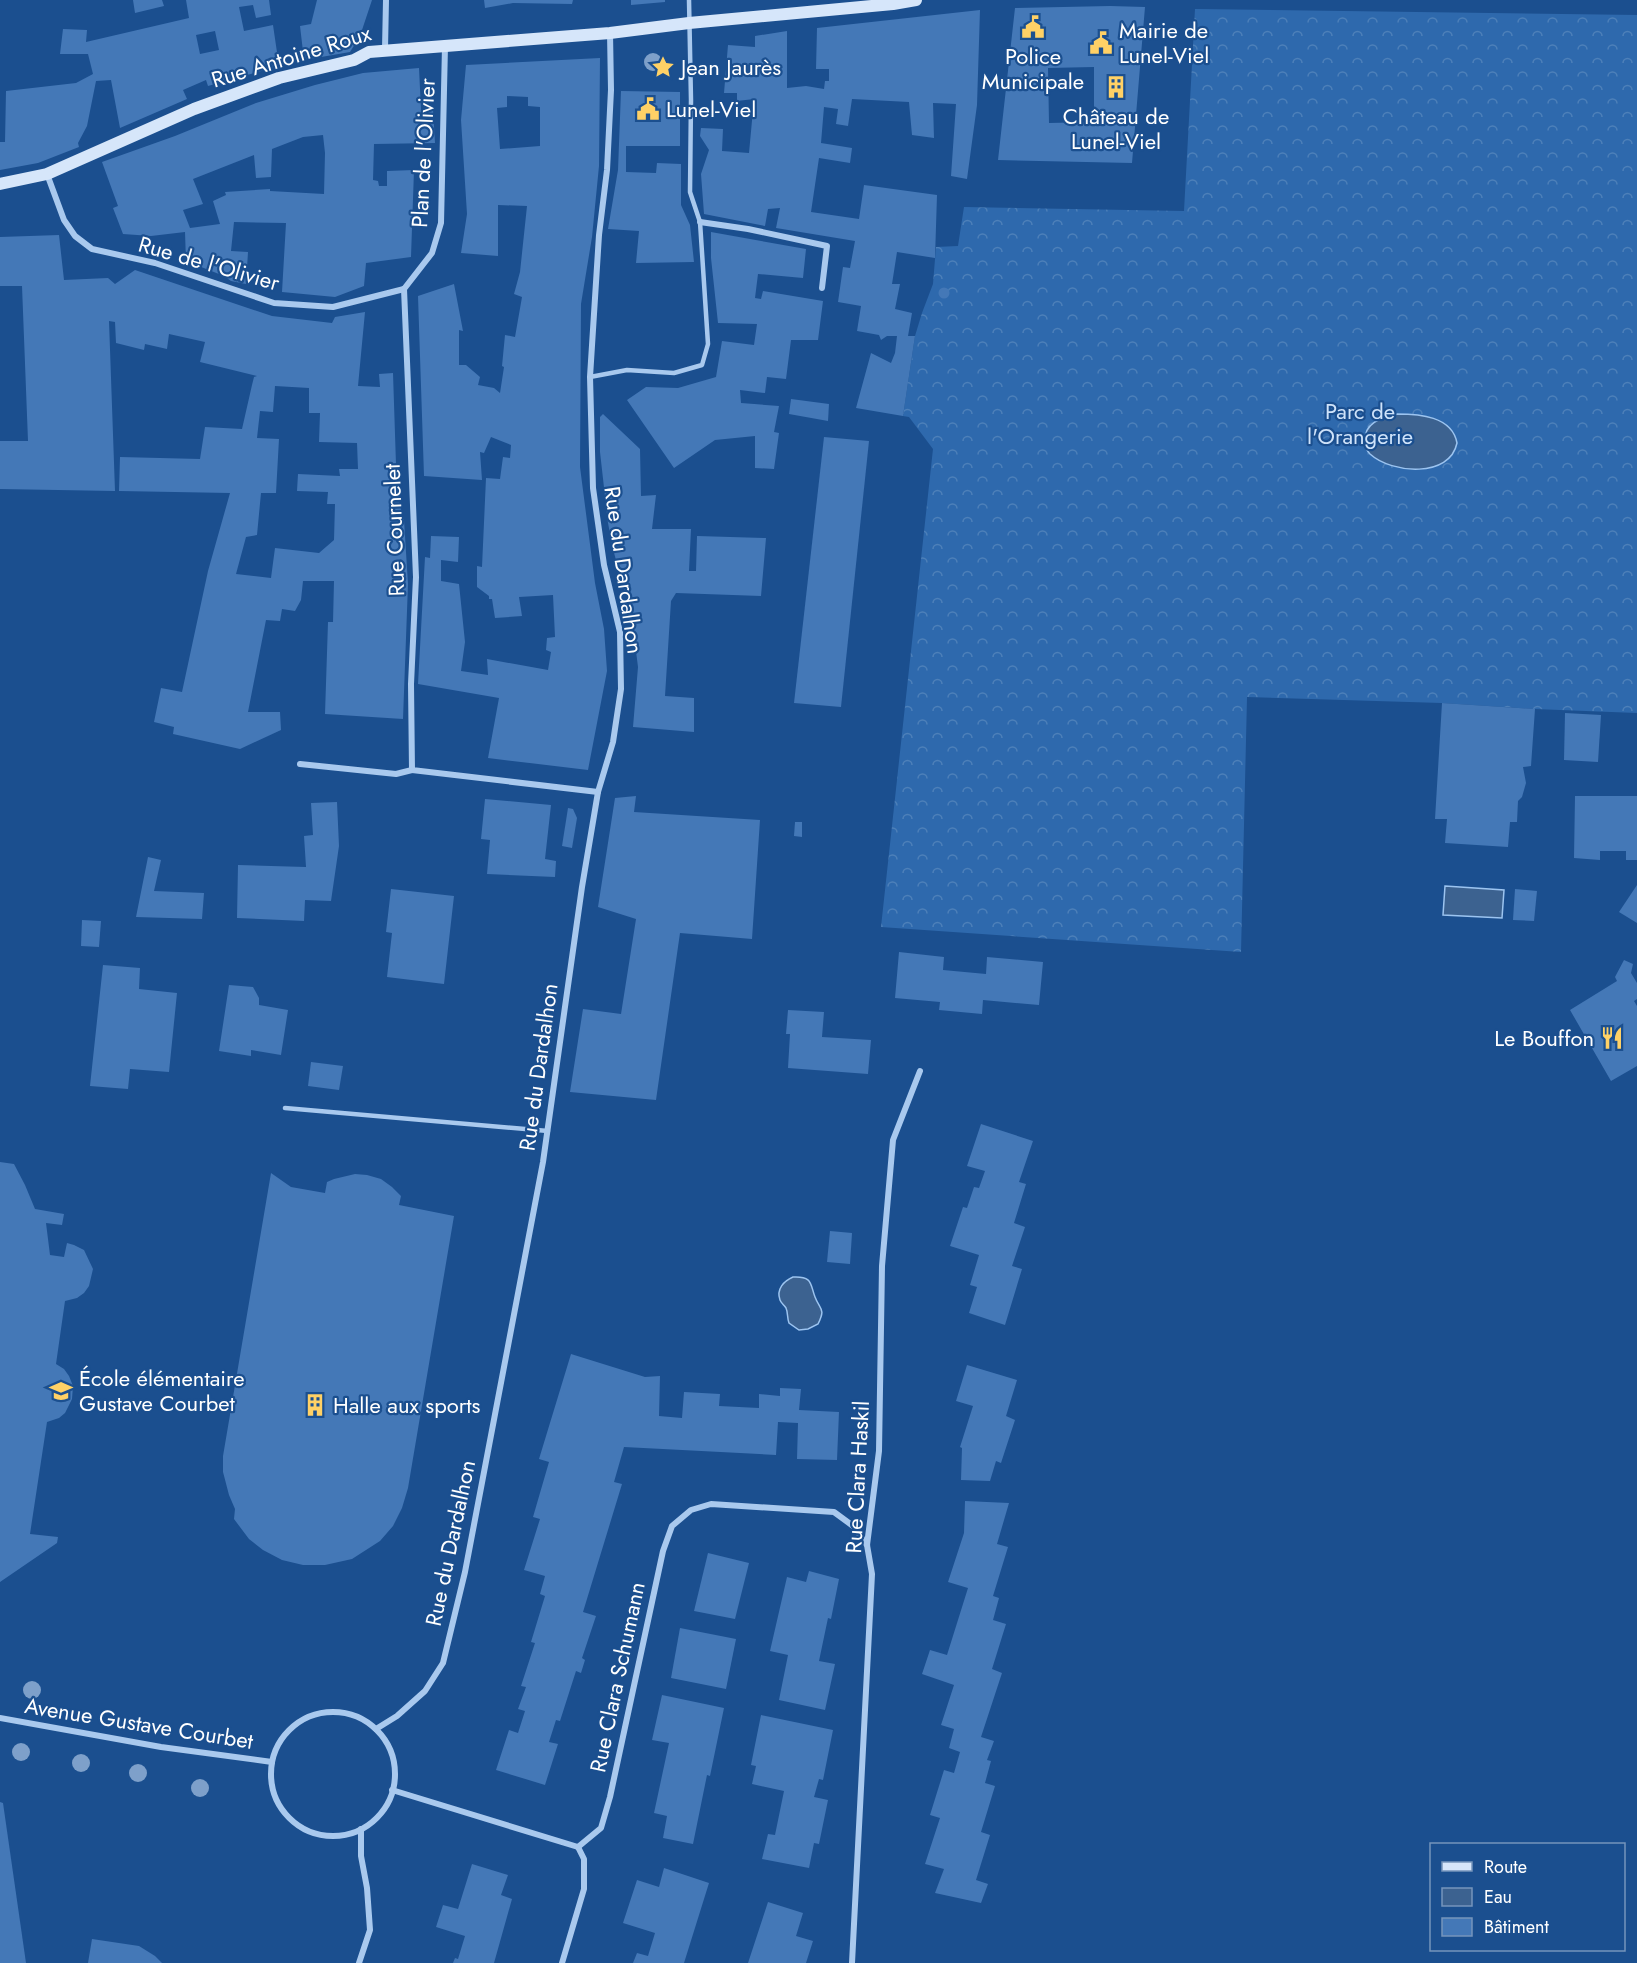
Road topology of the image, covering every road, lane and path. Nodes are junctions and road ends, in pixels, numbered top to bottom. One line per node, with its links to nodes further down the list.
1 (386, 0): 7 (street)
2 (689, 0): 4 (lane)
3 (916, 0): 4 (street, Rue Antoine Roux)
4 (689, 23): 5 (street, Rue Antoine Roux); 10 (lane)
5 (610, 33): 6 (street, Rue Antoine Roux); 13 (street, Rue du Dardalhon)
6 (445, 45): 7 (street, Rue Antoine Roux); 12 (street, Plan de l'Olivier)
7 (385, 49): 8 (street, Rue Antoine Roux)
8 (47, 174): 9 (street, Rue Antoine Roux); 12 (street, Rue de l'Olivier)
9 (0, 184)
10 (700, 222): 11 (street); 13 (lane)
11 (822, 288)
12 (404, 289): 15 (street, Rue Cournelet)
13 (590, 377): 16 (street, Rue du Dardalhon)
14 (300, 764): 15 (street)
15 (412, 770): 16 (street)
16 (598, 792): 19 (street, Rue du Dardalhon)
17 (920, 1071): 20 (street, Rue Clara Haskil)
18 (285, 1108): 19 (lane)
19 (548, 1131): 22 (street, Rue du Dardalhon)
20 (867, 1545): 26 (street, Rue Clara Schumann); 29 (street, Rue Clara Haskil)
21 (0, 1718): 23 (street, Avenue Gustave Courbet)
22 (376, 1729): 23 (street); 24 (street)
23 (272, 1762): 25 (street)
24 (392, 1790): 25 (street); 26 (street)
25 (361, 1830): 27 (street)
26 (578, 1847): 28 (street)
27 (359, 1963)
28 (562, 1963)
29 (852, 1963)

